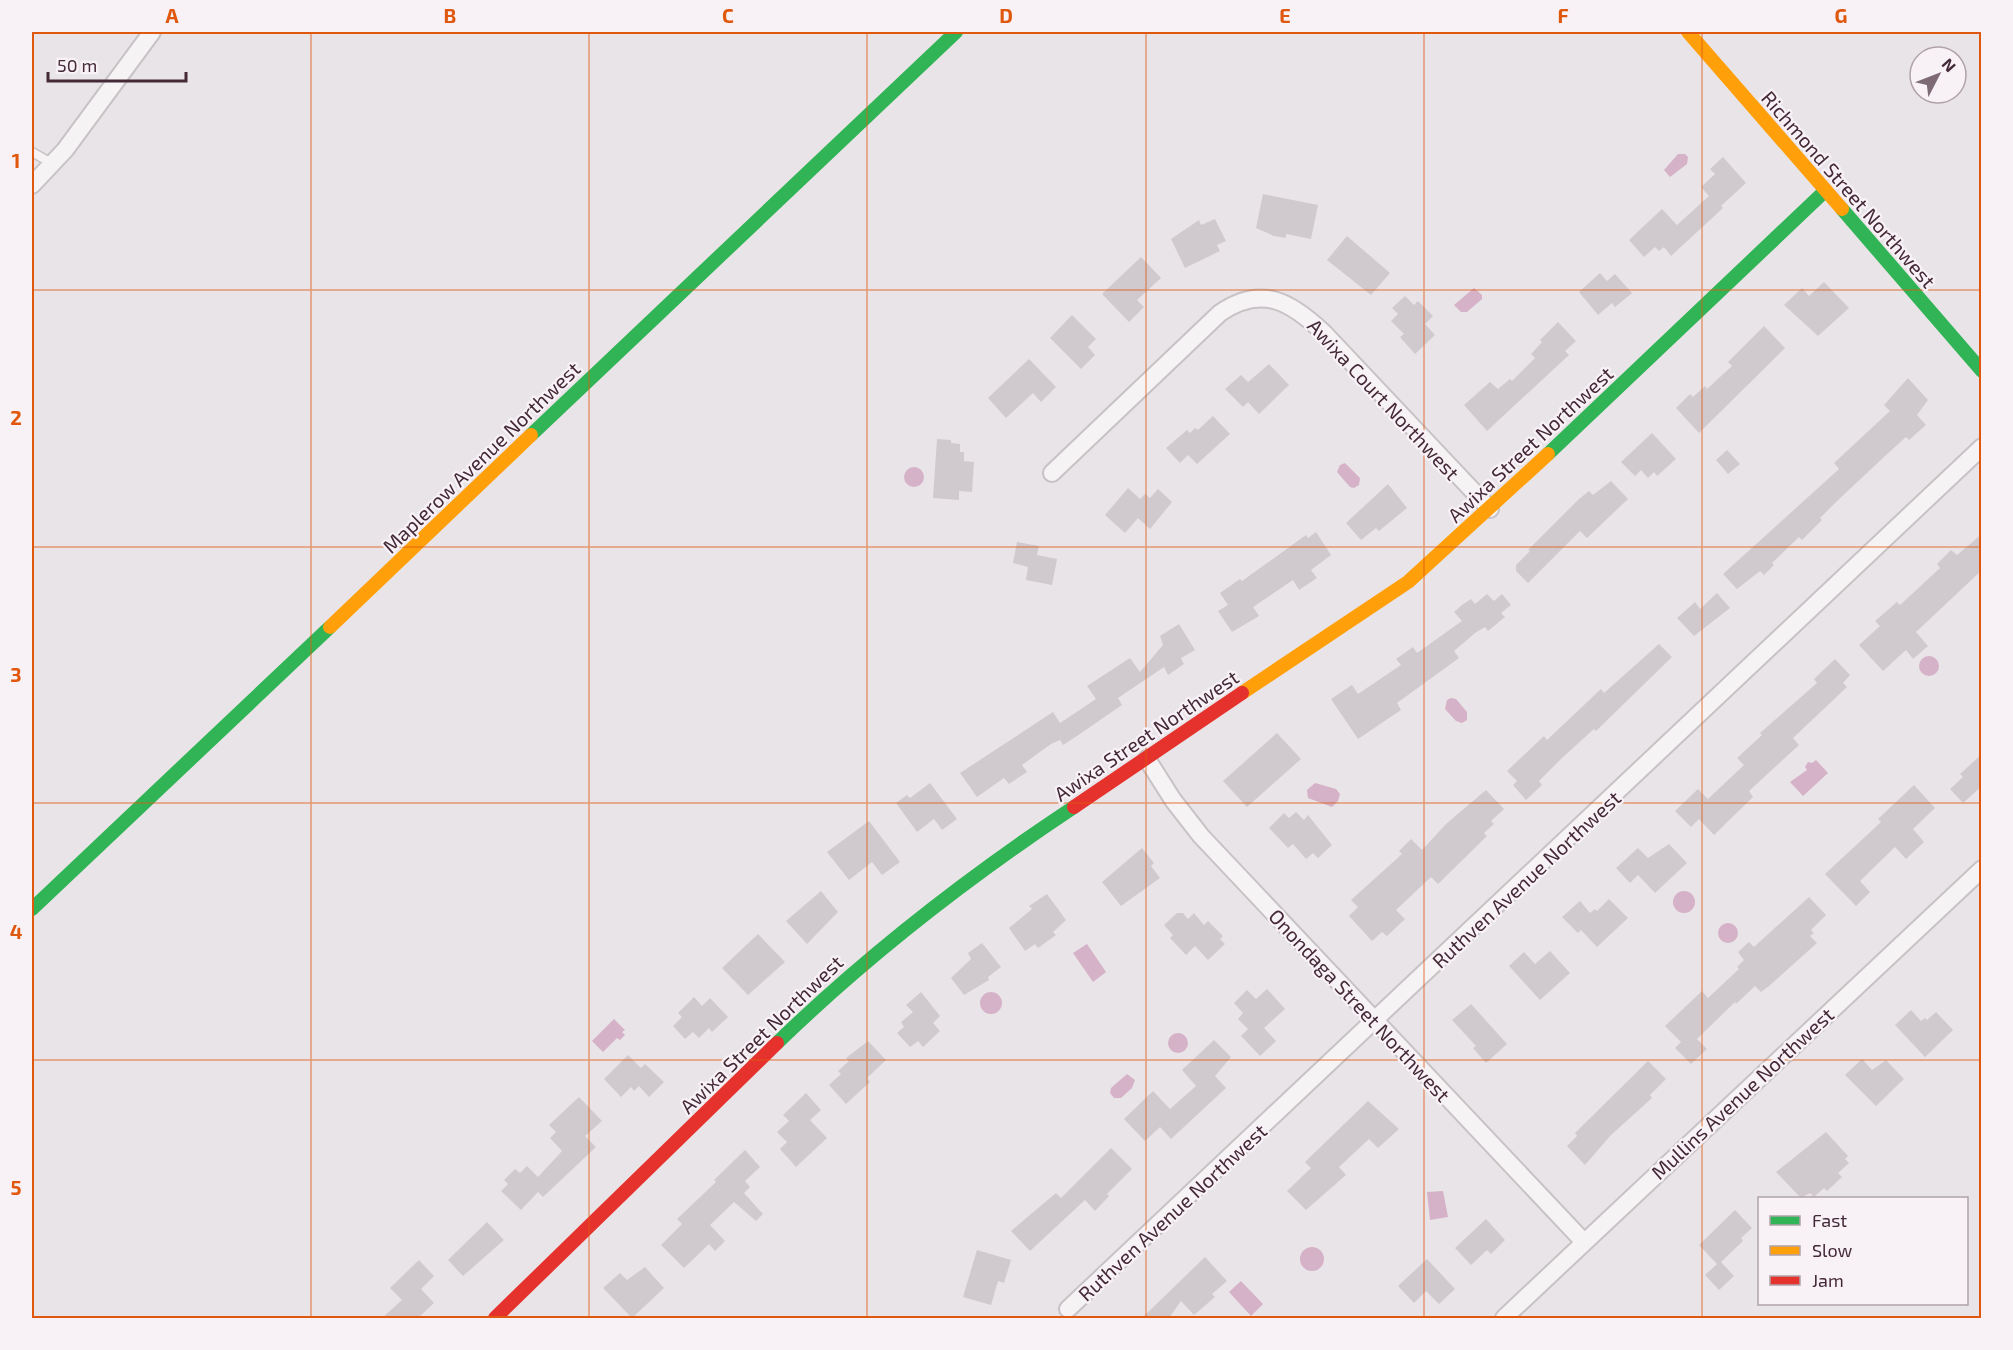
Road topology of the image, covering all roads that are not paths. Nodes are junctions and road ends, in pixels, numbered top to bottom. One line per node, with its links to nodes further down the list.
1 (152, 32): 5 (street)
2 (956, 32): 14 (street, Maplerow Avenue Northwest)
3 (1688, 32): 7 (street, Richmond Street Northwest)
4 (32, 152): 5 (lane)
5 (53, 164): 6 (street)
6 (32, 185)
7 (1825, 191): 8 (street, Richmond Street Northwest); 11 (street, Awixa Street Northwest)
8 (1982, 371)
9 (1982, 447): 15 (street, Ruthven Avenue Northwest)
10 (1052, 473): 11 (street, Awixa Court Northwest)
11 (1490, 509): 12 (street, Awixa Street Northwest)
12 (1147, 759): 15 (street, Onondaga Street Northwest); 18 (street, Awixa Street Northwest)
13 (1982, 869): 16 (street, Mullins Avenue Northwest)
14 (32, 909)
15 (1374, 1021): 16 (street, Onondaga Street Northwest); 17 (street, Ruthven Avenue Northwest)
16 (1584, 1242): 19 (street, Mullins Avenue Northwest)
17 (1068, 1309)
18 (495, 1318)
19 (1504, 1318)

